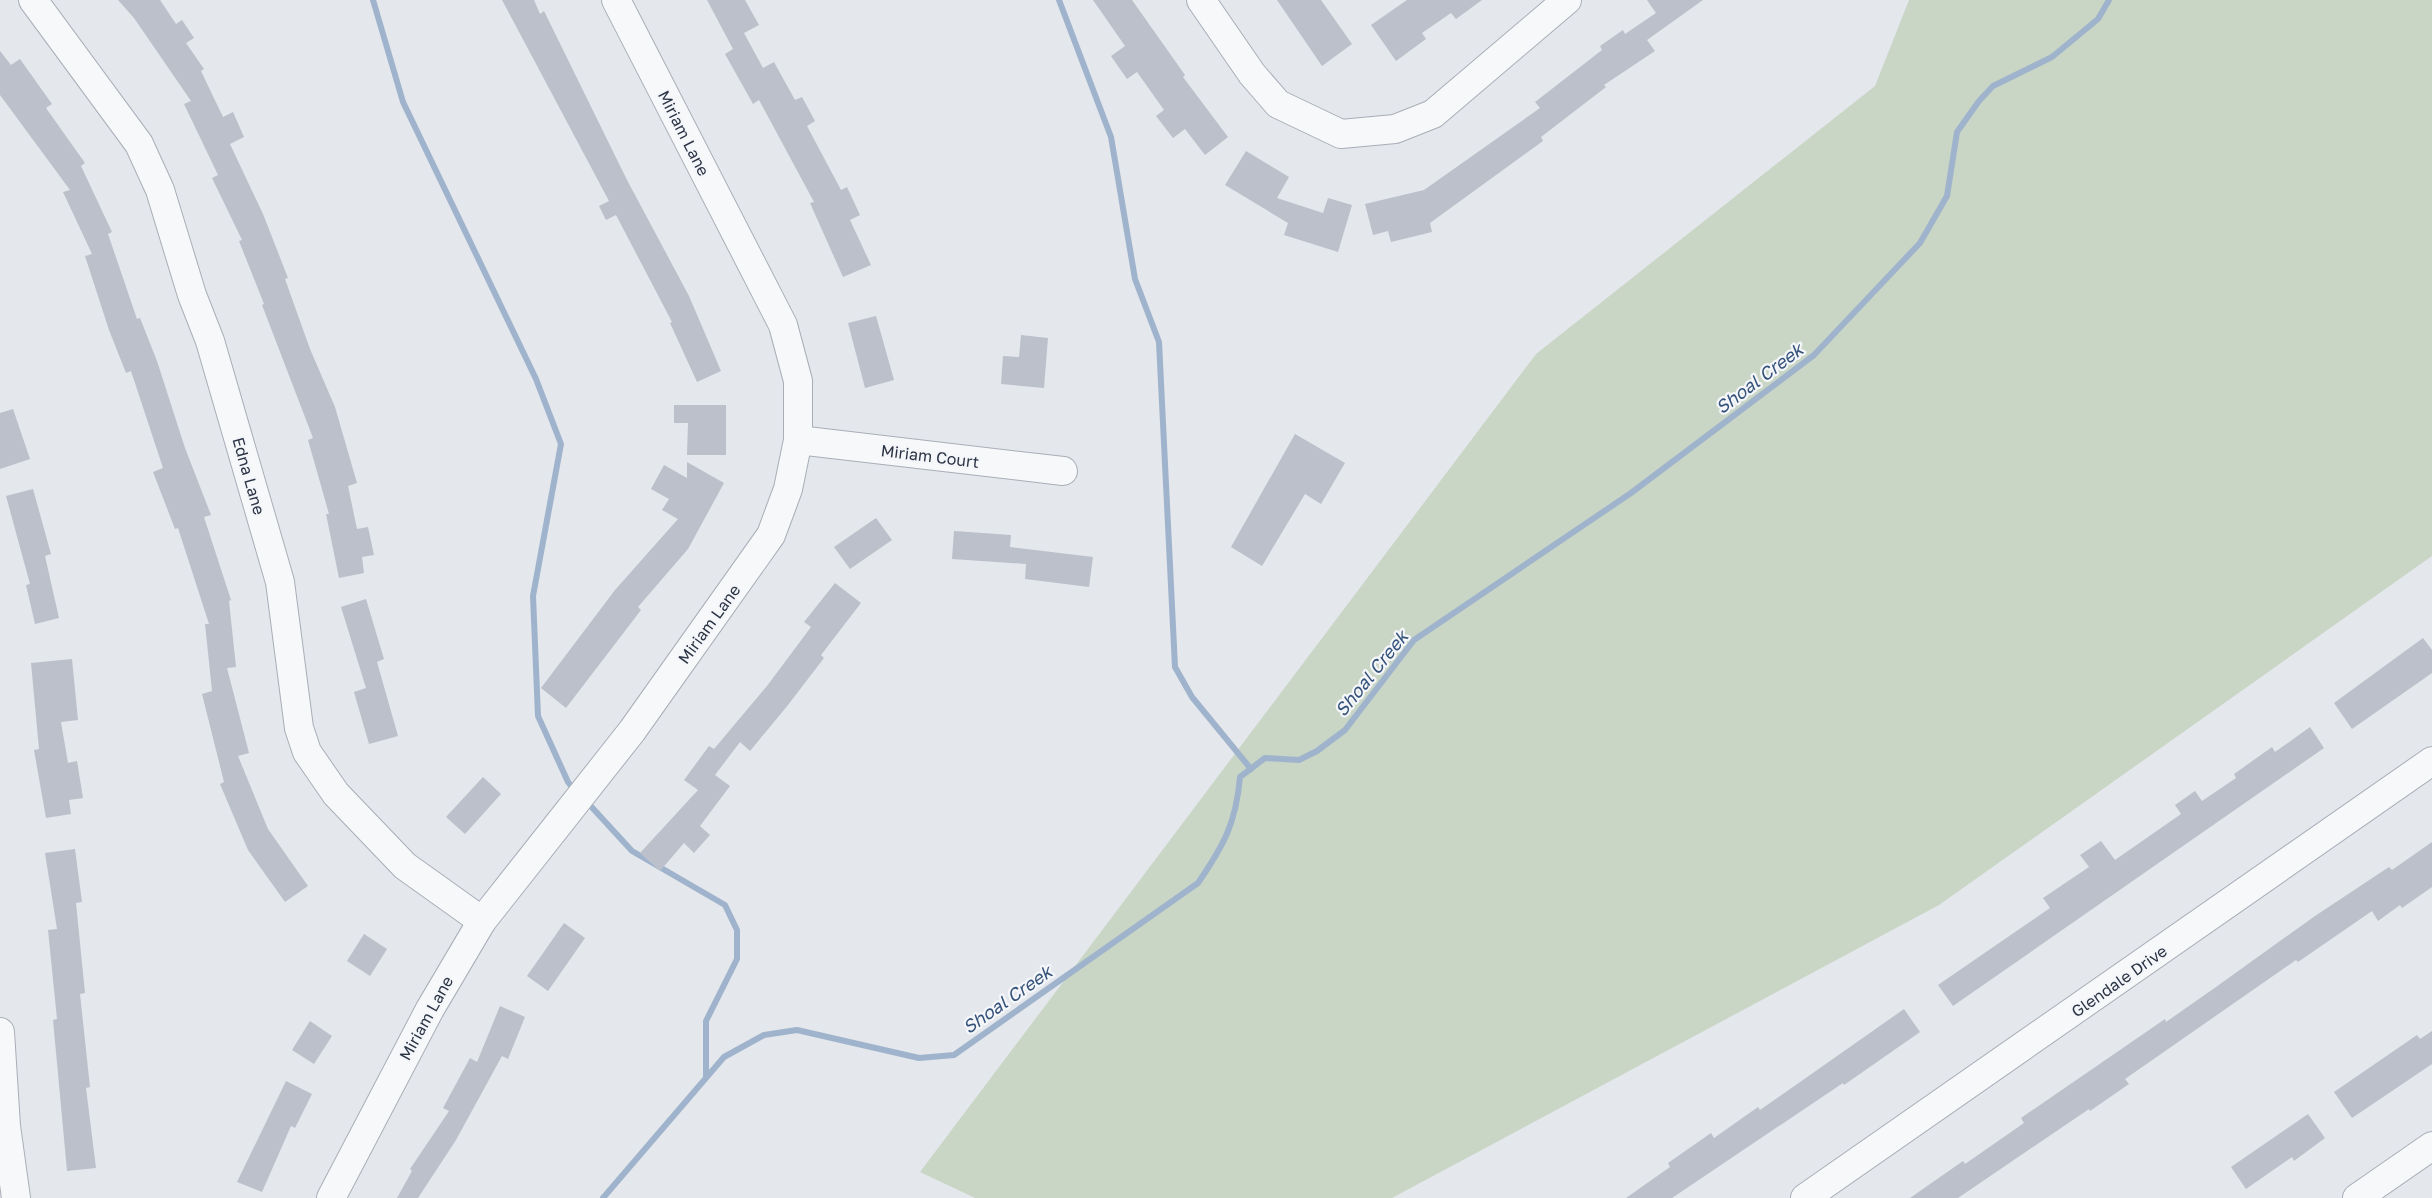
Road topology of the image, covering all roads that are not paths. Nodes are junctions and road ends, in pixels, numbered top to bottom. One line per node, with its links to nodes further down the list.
1 (33, 0): 8 (street, Edna Lane)
2 (616, 0): 5 (street, Miriam Lane)
3 (1201, 0): 4 (street)
4 (1567, 0)
5 (798, 440): 6 (street, Miriam Court); 8 (street, Miriam Lane)
6 (1063, 471)
7 (2432, 761): 13 (street, Glendale Drive)
8 (482, 921): 12 (street, Miriam Lane)
9 (0, 1032): 11 (street)
10 (2432, 1146): 14 (street)
11 (16, 1198)
12 (331, 1198)
13 (1805, 1198)
14 (2357, 1198)

